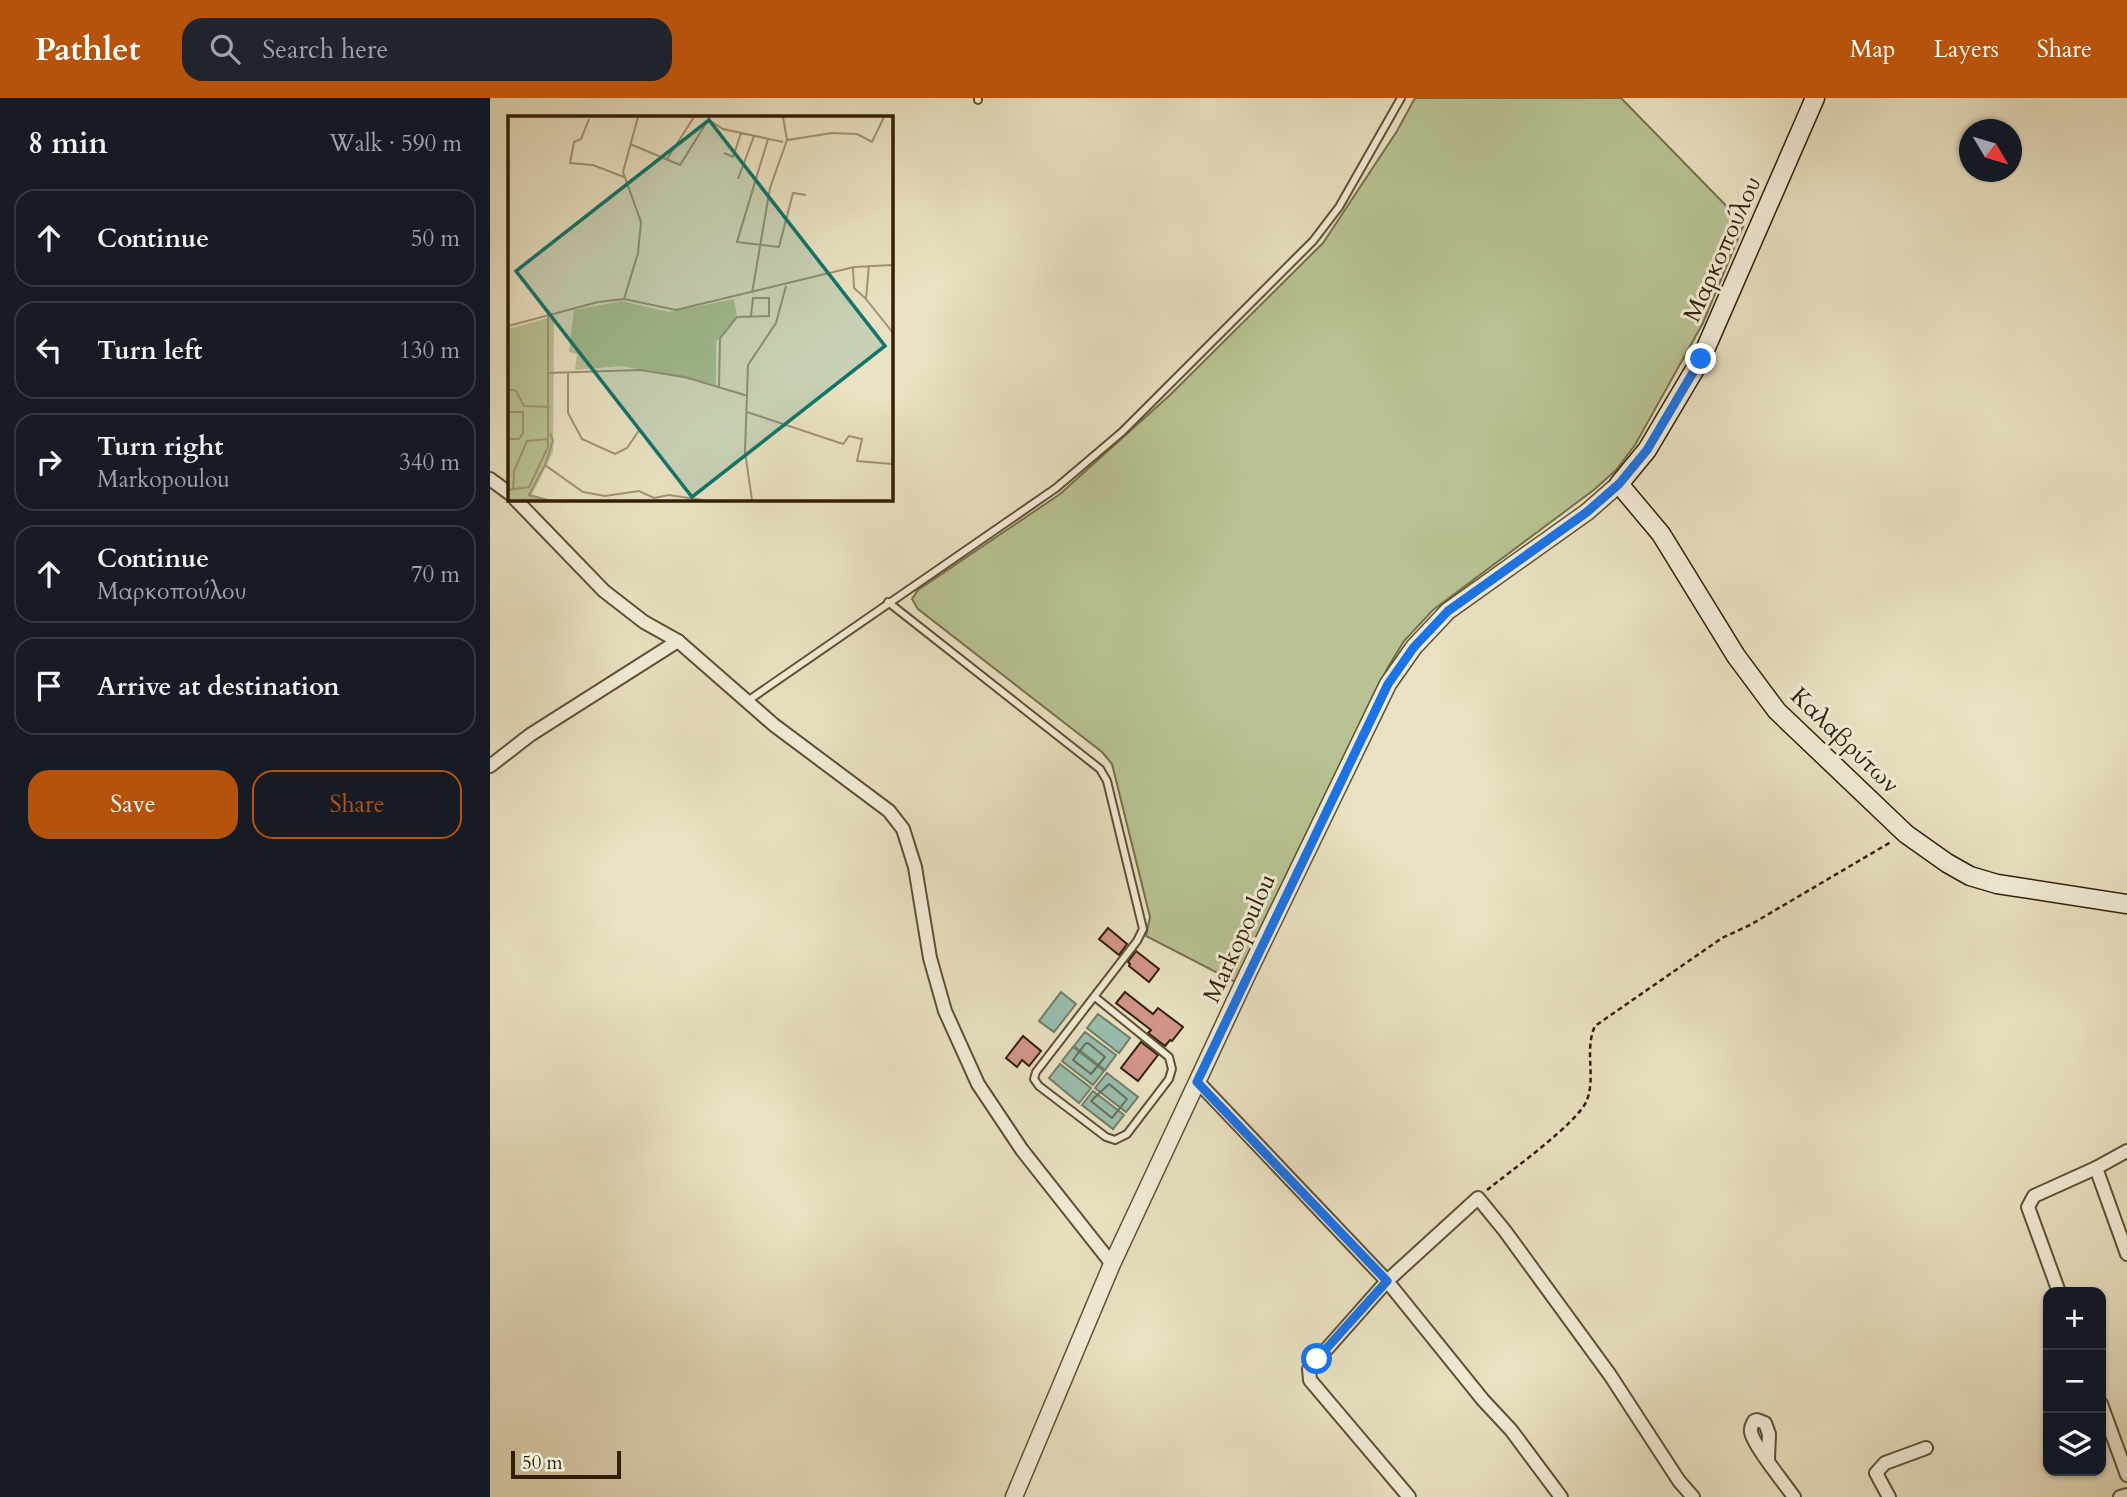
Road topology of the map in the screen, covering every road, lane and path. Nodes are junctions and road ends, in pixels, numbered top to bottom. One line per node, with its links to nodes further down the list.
1 (1401, 98): 7 (lane)
2 (1815, 98): 4 (main road, Μαρκοπούλου)
3 (490, 479): 5 (street)
4 (1619, 484): 11 (main road, Καλαβρύτων); 14 (street, Markopoulou)
5 (508, 492)
6 (516, 500): 8 (street)
7 (888, 602): 9 (lane); 13 (lane)
8 (678, 641): 9 (street); 10 (street)
9 (746, 702): 19 (street)
10 (490, 766)
11 (1906, 834): 12 (main road, Καλαβρύτων); 17 (path)
12 (2127, 904)
13 (1095, 997): 13 (lane)
14 (1197, 1082): 19 (street, Markopoulou); 20 (street)
15 (2127, 1151): 16 (street)
16 (2096, 1168): 18 (street); 21 (street)
17 (1478, 1198): 20 (street); 30 (street)
18 (2127, 1254)
19 (1112, 1265): 27 (street, Markopoulou)
20 (1387, 1281): 28 (street); 29 (street)
21 (2057, 1287)
22 (2104, 1413): 25 (street)
23 (1926, 1448): 32 (street)
24 (1768, 1459): 31 (street)
25 (2127, 1475)
26 (2127, 1495): 33 (street)
27 (1014, 1497)
28 (1409, 1497)
29 (1561, 1497)
30 (1693, 1497)
31 (1794, 1497)
32 (1889, 1497)
33 (2120, 1497)

